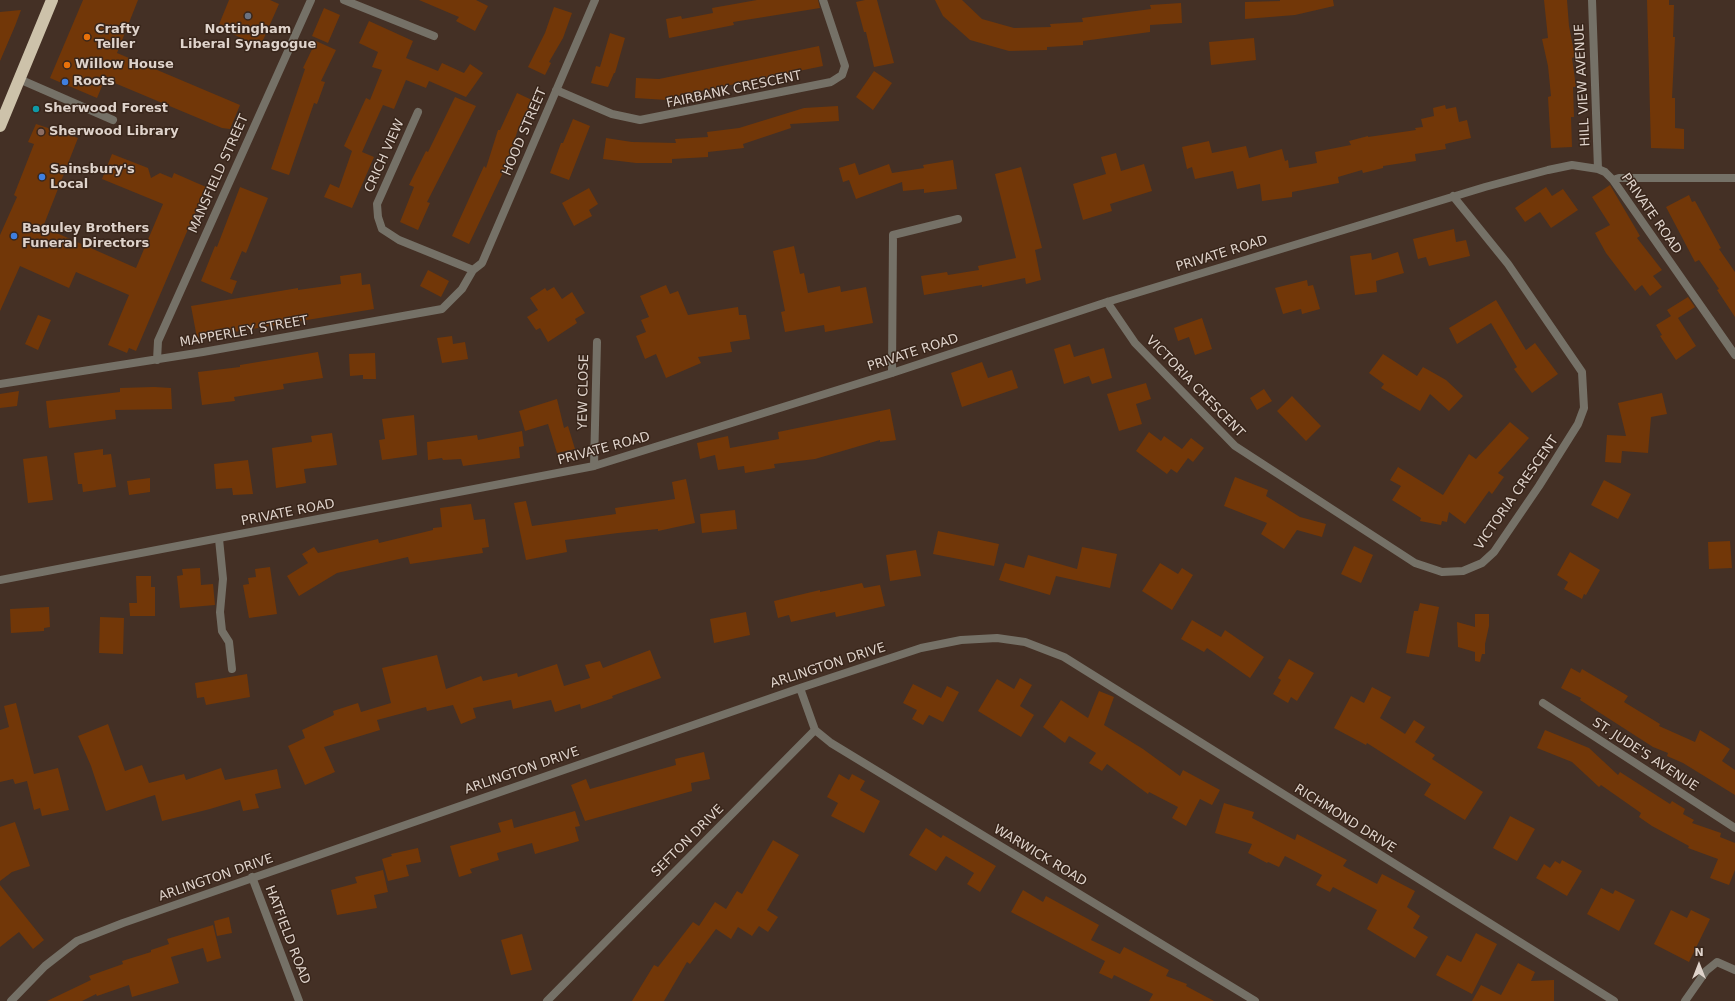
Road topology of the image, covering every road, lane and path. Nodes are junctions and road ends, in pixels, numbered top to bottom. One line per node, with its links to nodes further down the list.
1 (52, 0): 8 (highway)
2 (311, 0): 22 (street, MANSFIELD STREET)
3 (344, 0): 7 (street)
4 (595, 0): 9 (street, HOOD STREET)
5 (823, 0): 9 (street, FAIRBANK CRESCENT)
6 (1592, 0): 13 (street, HILL VIEW AVENUE)
7 (434, 36)
8 (19, 79): 11 (street); 12 (highway)
9 (556, 90): 18 (street, HOOD STREET)
10 (418, 112): 18 (street, CRICH VIEW)
11 (113, 120)
12 (0, 126)
13 (1598, 169): 15 (street, PRIVATE ROAD); 16 (street, PRIVATE ROAD)
14 (1735, 178): 15 (street)
15 (1613, 180): 21 (street, PRIVATE ROAD)
16 (1453, 196): 19 (street, PRIVATE ROAD); 19 (street, VICTORIA CRESCENT)
17 (958, 219): 23 (street)
18 (473, 270): 22 (street, MAPPERLEY STREET)
19 (1108, 302): 23 (street, PRIVATE ROAD)
20 (597, 342): 25 (street, YEW CLOSE)
21 (1735, 355)
22 (156, 360): 24 (street, MAPPERLEY STREET)
23 (892, 373): 25 (street, PRIVATE ROAD)
24 (0, 384)
25 (594, 466): 26 (street, PRIVATE ROAD)
26 (219, 539): 27 (street, PRIVATE ROAD); 29 (street)
27 (0, 580)
28 (1064, 658): 30 (street, ARLINGTON DRIVE); 40 (street, RICHMOND DRIVE)
29 (232, 669)
30 (800, 688): 32 (street); 34 (street, ARLINGTON DRIVE)
31 (1543, 703): 33 (street, ST. JUDE'S AVENUE)
32 (815, 730): 38 (street, SEFTON DRIVE); 39 (street, WARWICK ROAD)
33 (1735, 828)
34 (252, 877): 36 (street, ARLINGTON DRIVE); 37 (street, HATFIELD ROAD)
35 (1735, 970): 41 (street)
36 (11, 1001)
37 (299, 1001)
38 (547, 1001)
39 (1255, 1001)
40 (1614, 1001)
41 (1686, 1001)

